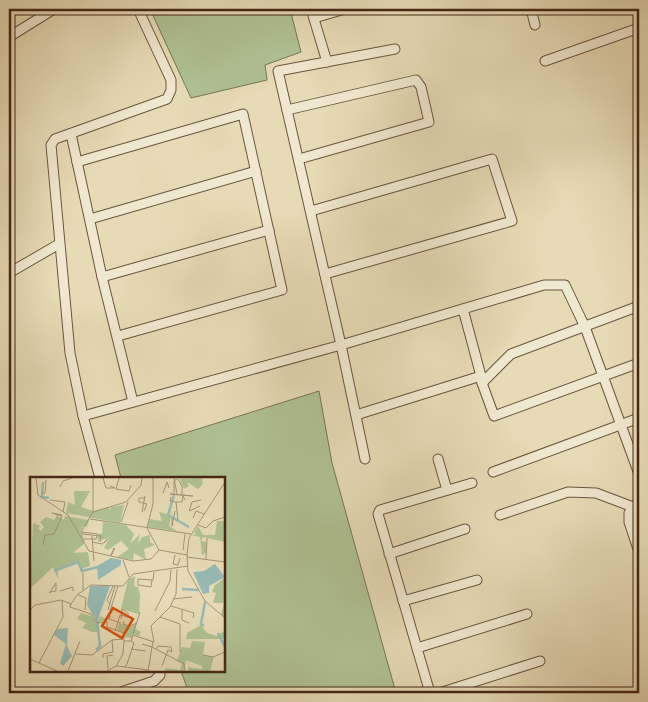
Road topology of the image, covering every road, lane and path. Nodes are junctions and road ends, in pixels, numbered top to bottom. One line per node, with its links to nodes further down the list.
1 (54, 9): 8 (street)
2 (138, 9): 13 (street)
3 (345, 9): 5 (street)
4 (532, 9): 6 (street)
5 (312, 13): 11 (street)
6 (535, 25)
7 (639, 28): 10 (street)
8 (9, 37)
9 (395, 49): 11 (street)
10 (544, 61)
11 (327, 62): 12 (street)
12 (287, 110): 14 (street); 14 (street)
13 (71, 134): 15 (street); 20 (street)
14 (299, 159): 17 (street)
15 (77, 162): 16 (street); 18 (street)
16 (256, 172): 18 (street); 19 (street)
17 (311, 211): 22 (street); 22 (street)
18 (90, 219): 23 (street)
19 (269, 230): 23 (street); 27 (street)
20 (59, 244): 21 (street); 33 (street)
21 (9, 273)
22 (325, 274): 28 (street)
23 (102, 276): 27 (street)
24 (639, 306): 26 (street)
25 (463, 309): 26 (street); 28 (street); 31 (street)
26 (584, 327): 30 (street); 31 (street)
27 (118, 336): 32 (street)
28 (341, 344): 32 (street); 34 (street)
29 (639, 363): 30 (street)
30 (603, 376): 31 (street); 36 (street)
31 (482, 380): 34 (street)
32 (133, 402): 33 (street)
33 (83, 416): 41 (street)
34 (356, 416): 37 (street)
35 (639, 418): 36 (street)
36 (621, 425): 39 (street); 40 (street)
37 (365, 459)
38 (438, 459): 43 (street)
39 (493, 472)
40 (639, 474)
41 (100, 477)
42 (472, 483): 43 (street)
43 (447, 490): 48 (street)
44 (636, 504): 45 (street); 47 (street)
45 (500, 515)
46 (465, 529): 48 (street)
47 (639, 552)
48 (389, 554): 50 (street)
49 (477, 580): 50 (street)
50 (403, 601): 52 (street)
51 (527, 614): 52 (street)
52 (417, 648): 56 (street)
53 (540, 661): 57 (street)
54 (160, 672): 55 (street)
55 (118, 693)
56 (430, 693)
57 (439, 693)

